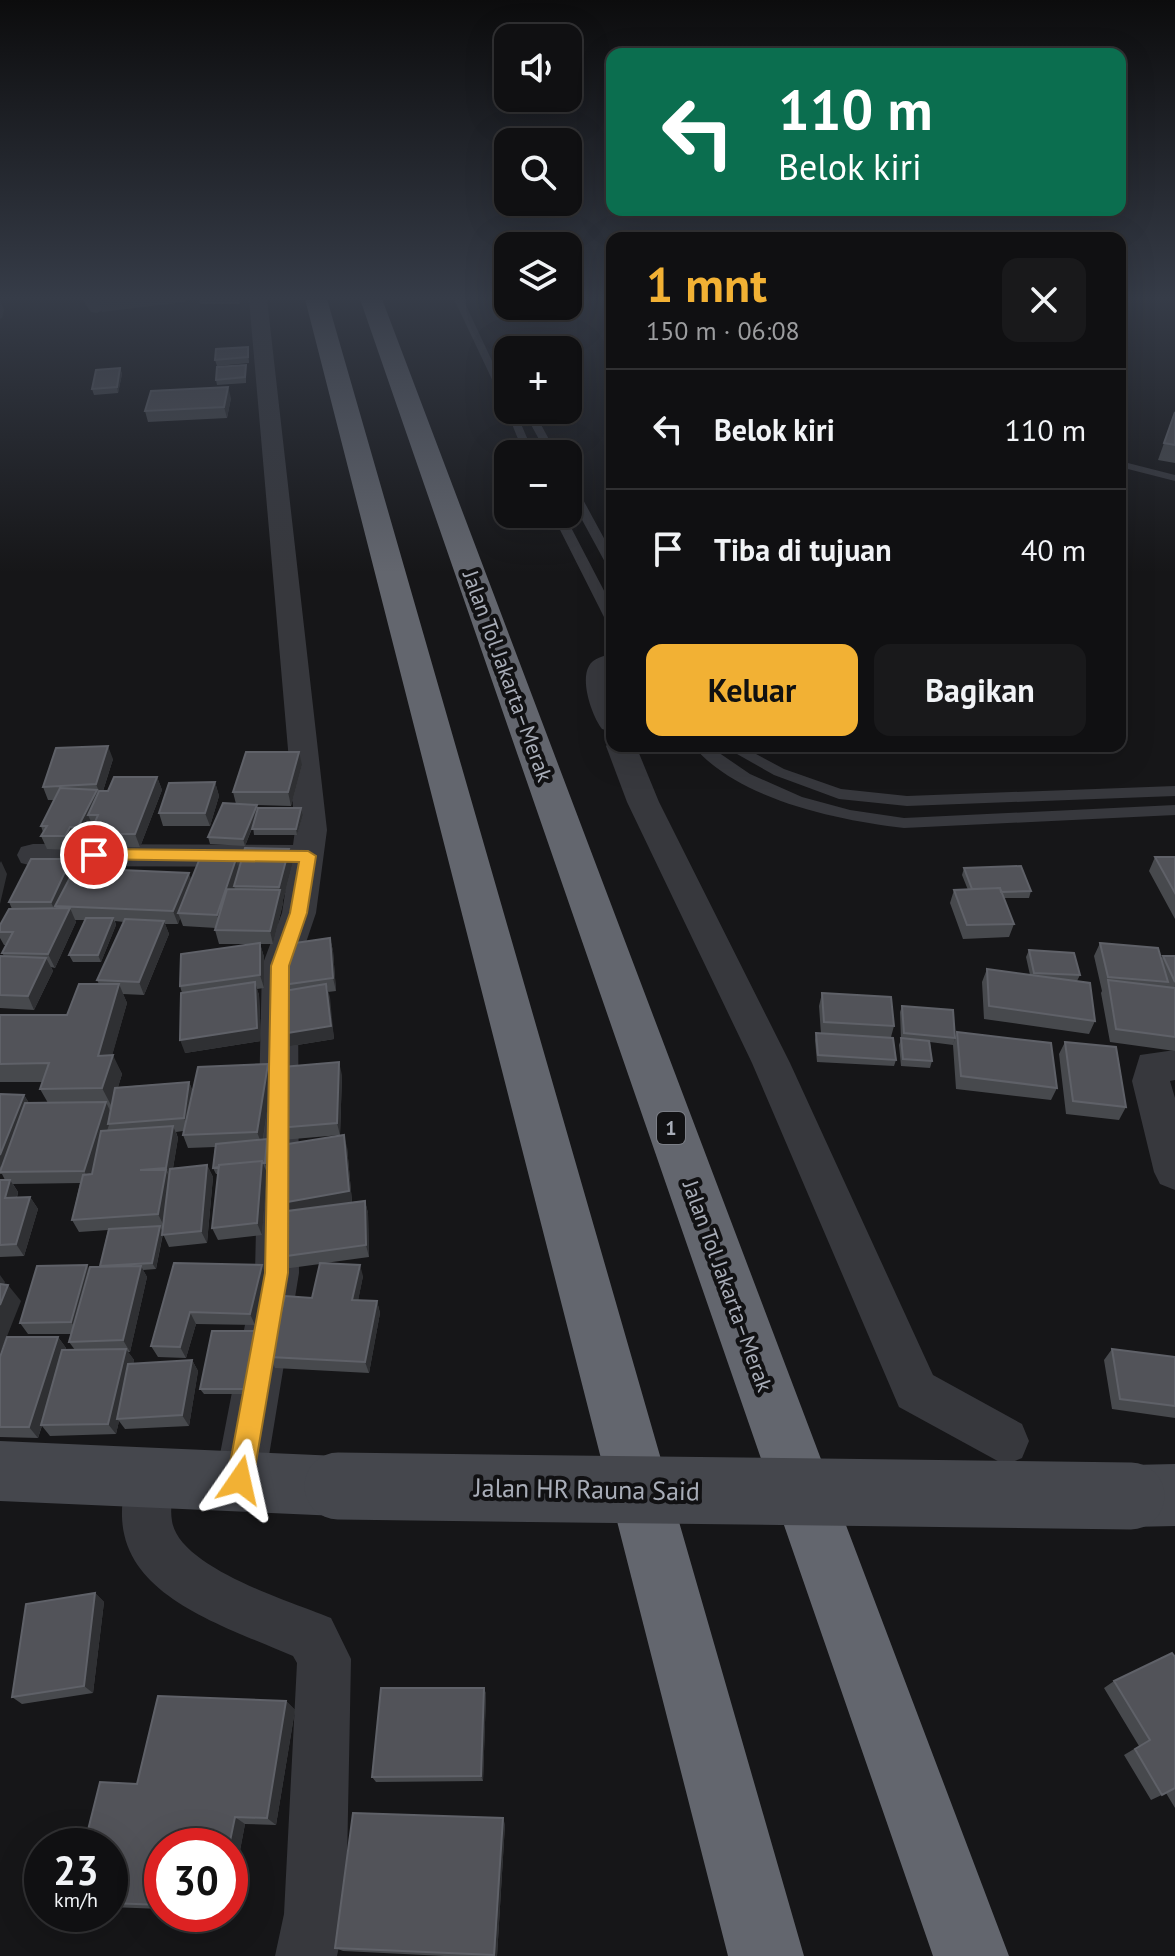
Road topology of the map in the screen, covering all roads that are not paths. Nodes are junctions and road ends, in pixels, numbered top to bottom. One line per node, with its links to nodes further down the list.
1 (267, 390): 18 (street)
2 (341, 390): 27 (highway)
3 (404, 390): 28 (highway, Jalan Tol Jakarta–Merak / 1)
4 (1126, 466): 5 (lane)
5 (1175, 478)
6 (582, 509): 8 (lane)
7 (565, 528): 9 (lane)
8 (606, 553)
9 (606, 607)
10 (606, 665): 11 (street)
11 (606, 709)
12 (623, 752): 21 (street)
13 (709, 752): 16 (lane)
14 (741, 752): 15 (lane)
15 (1175, 791)
16 (1175, 810)
17 (32, 855): 18 (street)
18 (308, 856): 24 (street)
19 (1175, 1065): 20 (street)
20 (1175, 1172)
21 (1005, 1441)
22 (0, 1471): 23 (main road, Jalan HR Rauna Said)
23 (152, 1478): 24 (main road, Jalan HR Rauna Said); 26 (street)
24 (240, 1480): 25 (main road, Jalan HR Rauna Said, bridge)
25 (1153, 1495)
26 (306, 1956)
27 (766, 1956)
28 (971, 1956)

